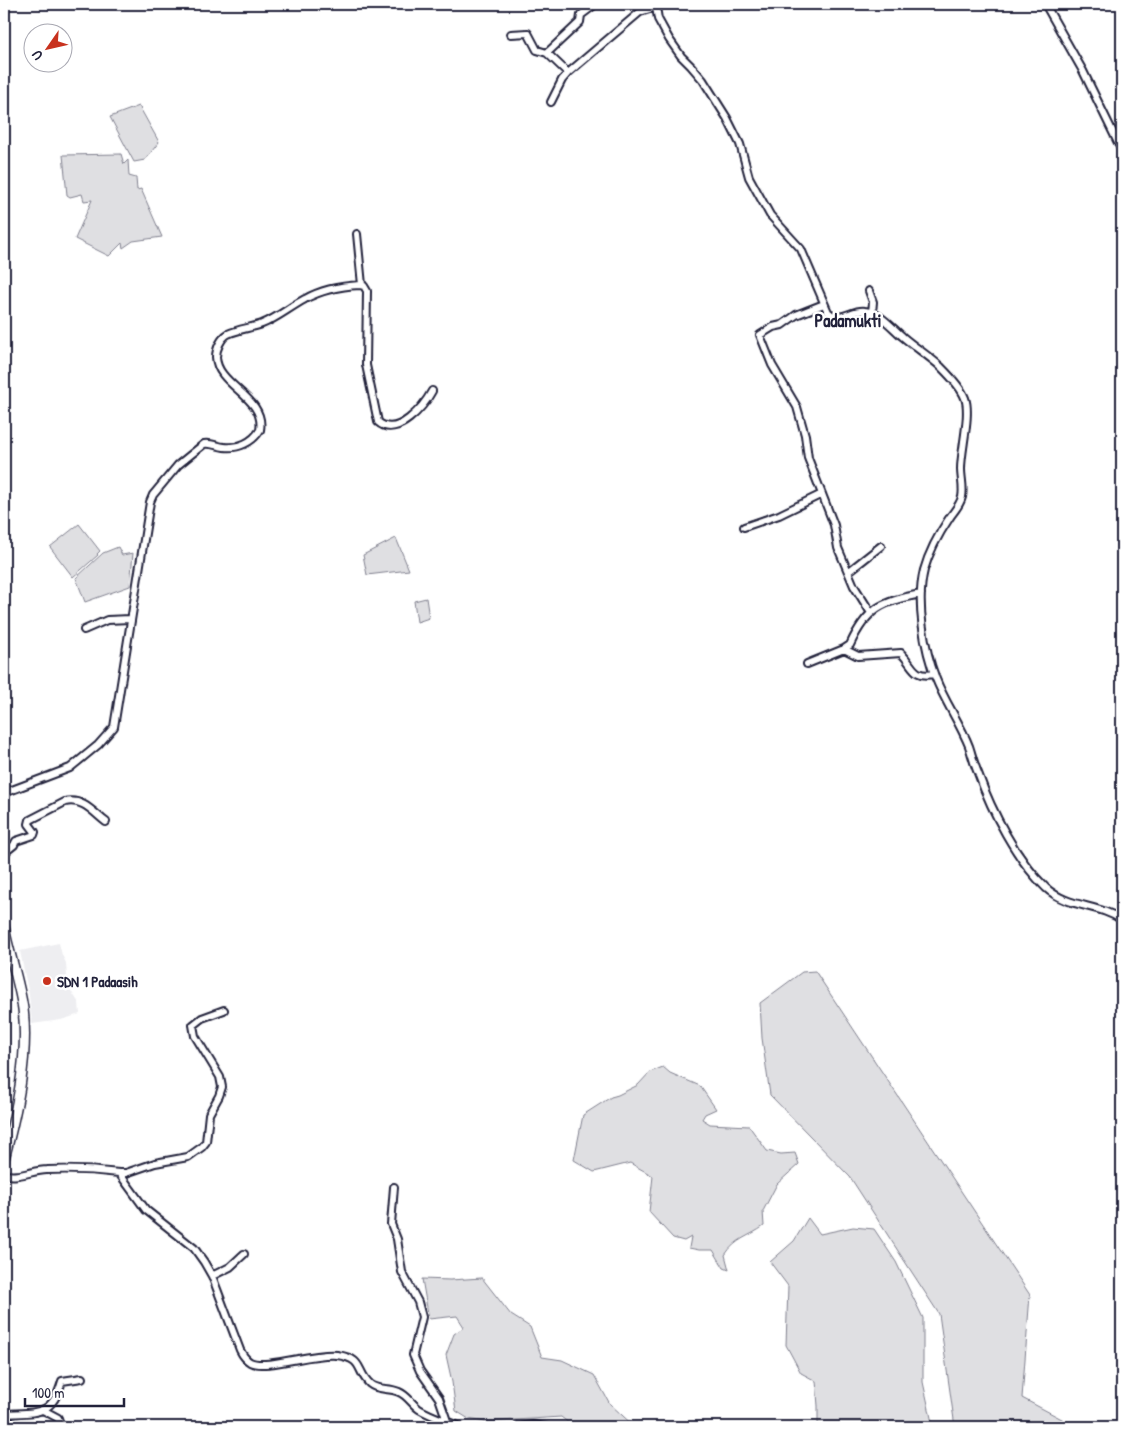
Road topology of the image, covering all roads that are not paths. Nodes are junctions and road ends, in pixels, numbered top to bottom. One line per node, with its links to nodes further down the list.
1 (1045, 4): 8 (street)
2 (658, 5): 6 (street); 12 (street)
3 (593, 6): 5 (street)
4 (511, 34): 5 (street)
5 (547, 53): 6 (street)
6 (568, 73): 7 (street)
7 (552, 102)
8 (1122, 151)
9 (357, 234): 10 (street)
10 (362, 285): 14 (street); 21 (street)
11 (869, 291): 13 (street)
12 (824, 304): 13 (street); 15 (street)
13 (872, 313): 19 (street)
14 (432, 391)
15 (822, 494): 16 (street); 18 (street)
16 (744, 527)
17 (882, 546): 18 (street)
18 (848, 572): 20 (street)
19 (921, 594): 20 (street); 25 (street)
20 (871, 613): 23 (street)
21 (130, 619): 22 (street); 26 (street)
22 (84, 630)
23 (844, 649): 24 (street); 25 (street)
24 (807, 664)
25 (934, 674): 29 (street)
26 (4, 793)
27 (106, 822): 28 (street)
28 (4, 853)
29 (1122, 920)
30 (4, 927): 32 (street)
31 (224, 1010): 33 (street)
32 (4, 1159)
33 (119, 1173): 34 (street); 37 (street)
34 (4, 1174)
35 (394, 1187): 41 (street)
36 (244, 1254): 37 (street)
37 (212, 1276): 41 (street)
38 (82, 1378): 39 (street)
39 (43, 1410): 40 (street); 42 (street)
40 (4, 1414)
41 (448, 1421): 43 (street)
42 (61, 1427)
43 (461, 1427)
44 (517, 1427): 45 (street)
45 (546, 1427)

